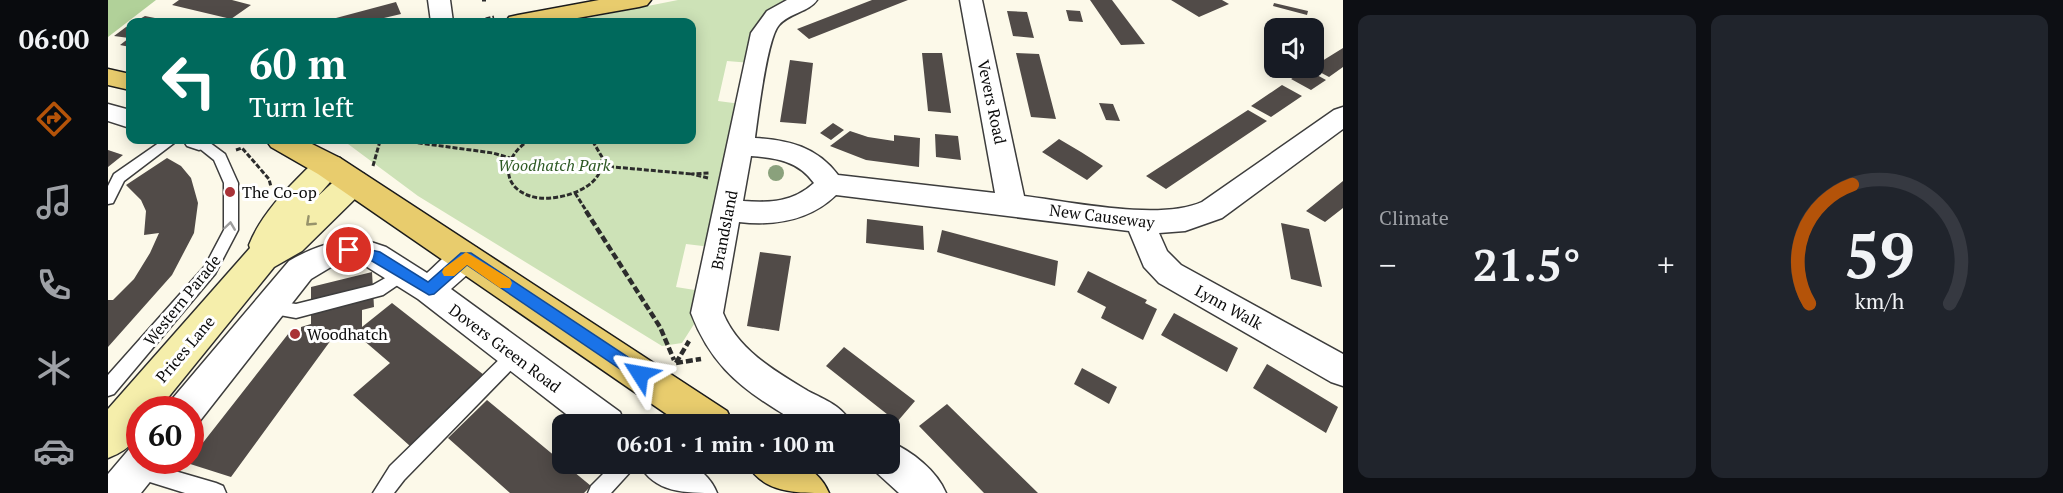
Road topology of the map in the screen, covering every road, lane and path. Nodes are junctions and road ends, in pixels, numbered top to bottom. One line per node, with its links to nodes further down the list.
1 (439, 0): 5 (street)
2 (639, 0): 6 (main road)
3 (806, 0): 20 (street, Brandsland)
4 (971, 0): 30 (street, Vevers Road)
5 (441, 18)
6 (540, 18)
7 (108, 77): 8 (main road)
8 (126, 81)
9 (108, 112): 11 (street)
10 (1343, 116): 33 (street, New Causeway)
11 (126, 117)
12 (166, 144): 29 (lane)
13 (202, 144): 42 (lane, Western Parade, one-way to 13)
14 (238, 144): 21 (path)
15 (295, 144): 25 (main road)
16 (376, 144): 25 (path)
17 (427, 144): 23 (path)
18 (524, 144): 23 (path)
19 (596, 144): 24 (path)
20 (741, 146): 27 (street); 32 (street, Brandsland)
21 (242, 148): 22 (path); 31 (path)
22 (233, 151)
23 (510, 158): 28 (path)
24 (602, 166): 26 (path); 28 (path)
25 (351, 172): 31 (street, Prices Lane); 34 (main road); 35 (street, Prices Lane, one-way to 35)
26 (692, 174)
27 (830, 184): 30 (street, New Causeway); 32 (street)
28 (575, 193): 40 (path)
29 (108, 199)
30 (1011, 205): 33 (street, New Causeway)
31 (292, 206): 35 (street, Prices Lane)
32 (727, 210): 46 (street, Brandsland)
33 (1139, 221): 41 (street, Lynn Walk)
34 (466, 257): 36 (street); 45 (main road)
35 (262, 258): 37 (street, Prices Lane)
36 (416, 282): 38 (lane); 38 (street, Dovers Green Road); 39 (street, Dovers Green Road)
37 (231, 293): 38 (street); 47 (street, Prices Lane)
38 (269, 307): 43 (street)
39 (515, 356): 44 (street, Dovers Green Road); 54 (lane)
40 (675, 363)
41 (1343, 371)
42 (108, 388)
43 (197, 396)
44 (593, 414)
45 (698, 414)
46 (817, 414)
47 (108, 439)
48 (900, 469): 58 (street)
49 (133, 474): 53 (lane)
50 (616, 474): 55 (lane)
51 (672, 474): 56 (street)
52 (782, 474): 57 (main road)
53 (216, 493)
54 (383, 493)
55 (598, 493)
56 (698, 493)
57 (808, 493)
58 (927, 493)

